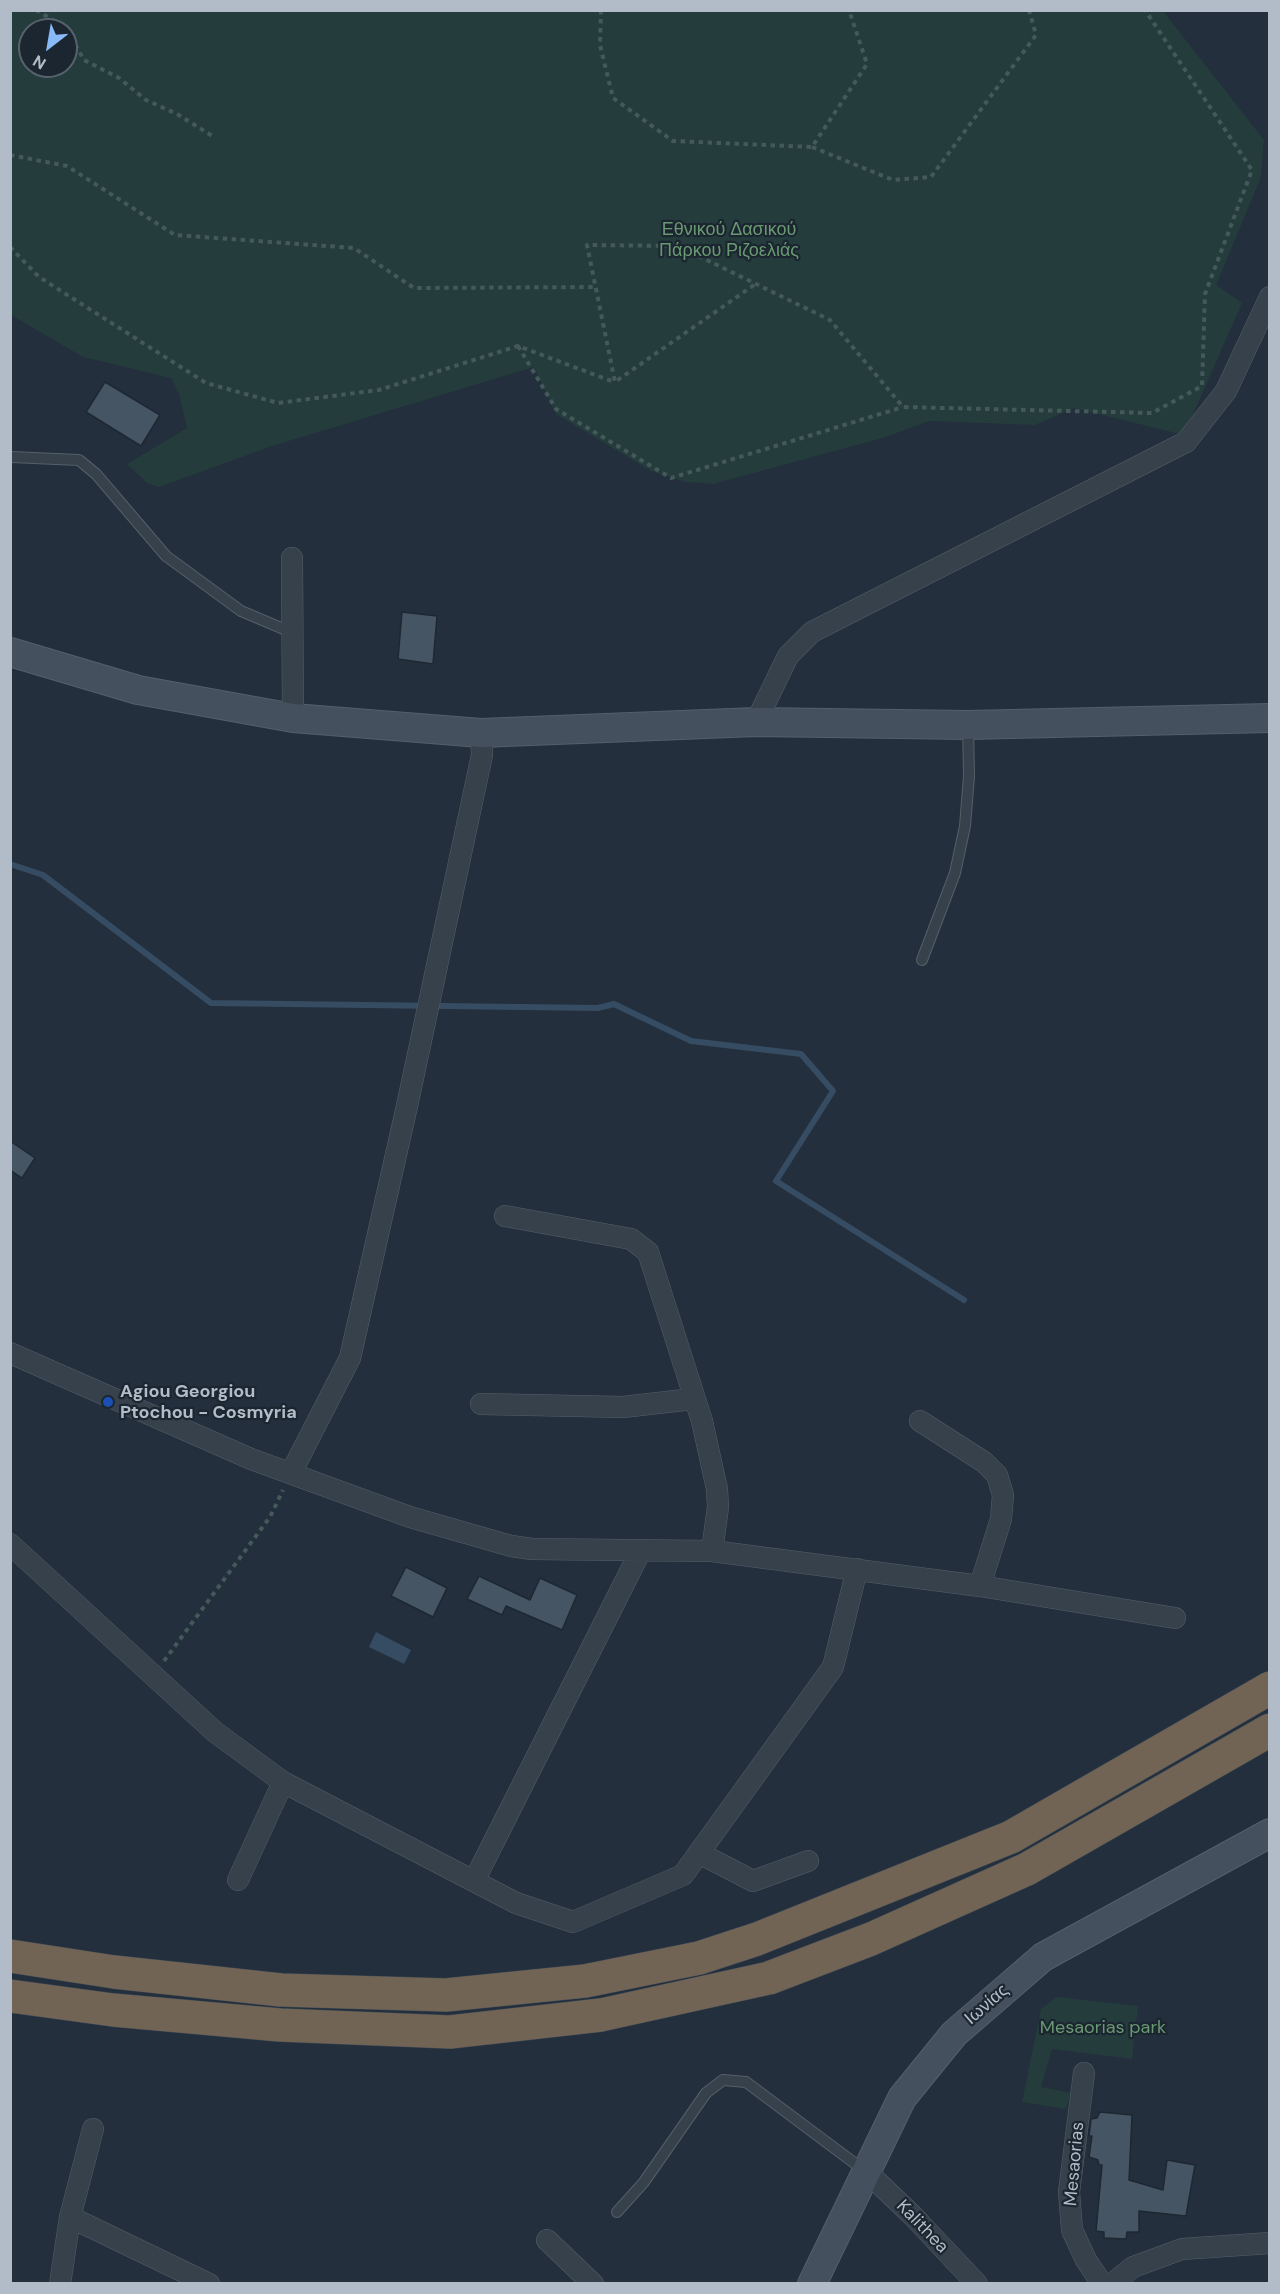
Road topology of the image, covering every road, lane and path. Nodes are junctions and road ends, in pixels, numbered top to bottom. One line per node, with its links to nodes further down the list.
1 (36, 10): 8 (path)
2 (601, 10): 9 (path)
3 (744, 10): 4 (path)
4 (757, 10)
5 (849, 10): 9 (path)
6 (1029, 10): 9 (path)
7 (1145, 10): 17 (path)
8 (214, 137)
9 (812, 147)
10 (10, 155): 13 (path)
11 (10, 247): 15 (path)
12 (754, 285): 13 (path); 16 (path); 17 (path)
13 (594, 287): 16 (path)
14 (1269, 297): 24 (street)
15 (518, 346): 16 (path); 17 (path)
16 (615, 382)
17 (903, 407)
18 (11, 457): 20 (lane)
19 (292, 558): 20 (street)
20 (293, 633): 22 (street)
21 (10, 652): 22 (main road)
22 (293, 718): 26 (main road)
23 (1269, 718): 25 (main road)
24 (756, 723): 25 (main road); 26 (main road)
25 (968, 725): 27 (lane)
26 (481, 733): 33 (street)
27 (922, 960)
28 (505, 1216): 30 (street)
29 (10, 1353): 33 (street)
30 (693, 1399): 31 (street); 36 (street)
31 (481, 1404)
32 (920, 1421): 38 (street)
33 (291, 1473): 35 (street); 40 (path)
34 (10, 1544): 40 (street)
35 (641, 1550): 36 (street); 48 (street)
36 (712, 1551): 37 (street)
37 (857, 1569): 38 (street); 45 (street)
38 (980, 1586): 39 (street)
39 (1176, 1617)
40 (153, 1675): 43 (street)
41 (1269, 1688): 50 (highway)
42 (1269, 1731): 52 (highway)
43 (284, 1782): 47 (street); 48 (street)
44 (1269, 1833): 57 (main road, Ιωνίας)
45 (699, 1853): 46 (street); 48 (street)
46 (808, 1861)
47 (238, 1880)
48 (474, 1881)
49 (10, 1933): 50 (highway)
50 (758, 1939): 51 (highway)
51 (10, 1956)
52 (769, 1978): 53 (highway); 54 (highway)
53 (10, 1996)
54 (10, 2019)
55 (1084, 2073): 67 (street, Mesaorias)
56 (93, 2129): 59 (street)
57 (866, 2171): 58 (lane); 65 (main road, Ιωνίας); 66 (street, Kalithea)
58 (617, 2212)
59 (70, 2217): 62 (street); 63 (street)
60 (547, 2240): 64 (street)
61 (1269, 2243): 68 (street)
62 (60, 2283)
63 (209, 2283)
64 (593, 2283)
65 (812, 2283)
66 (977, 2283)
67 (1102, 2283)
68 (1112, 2283)

